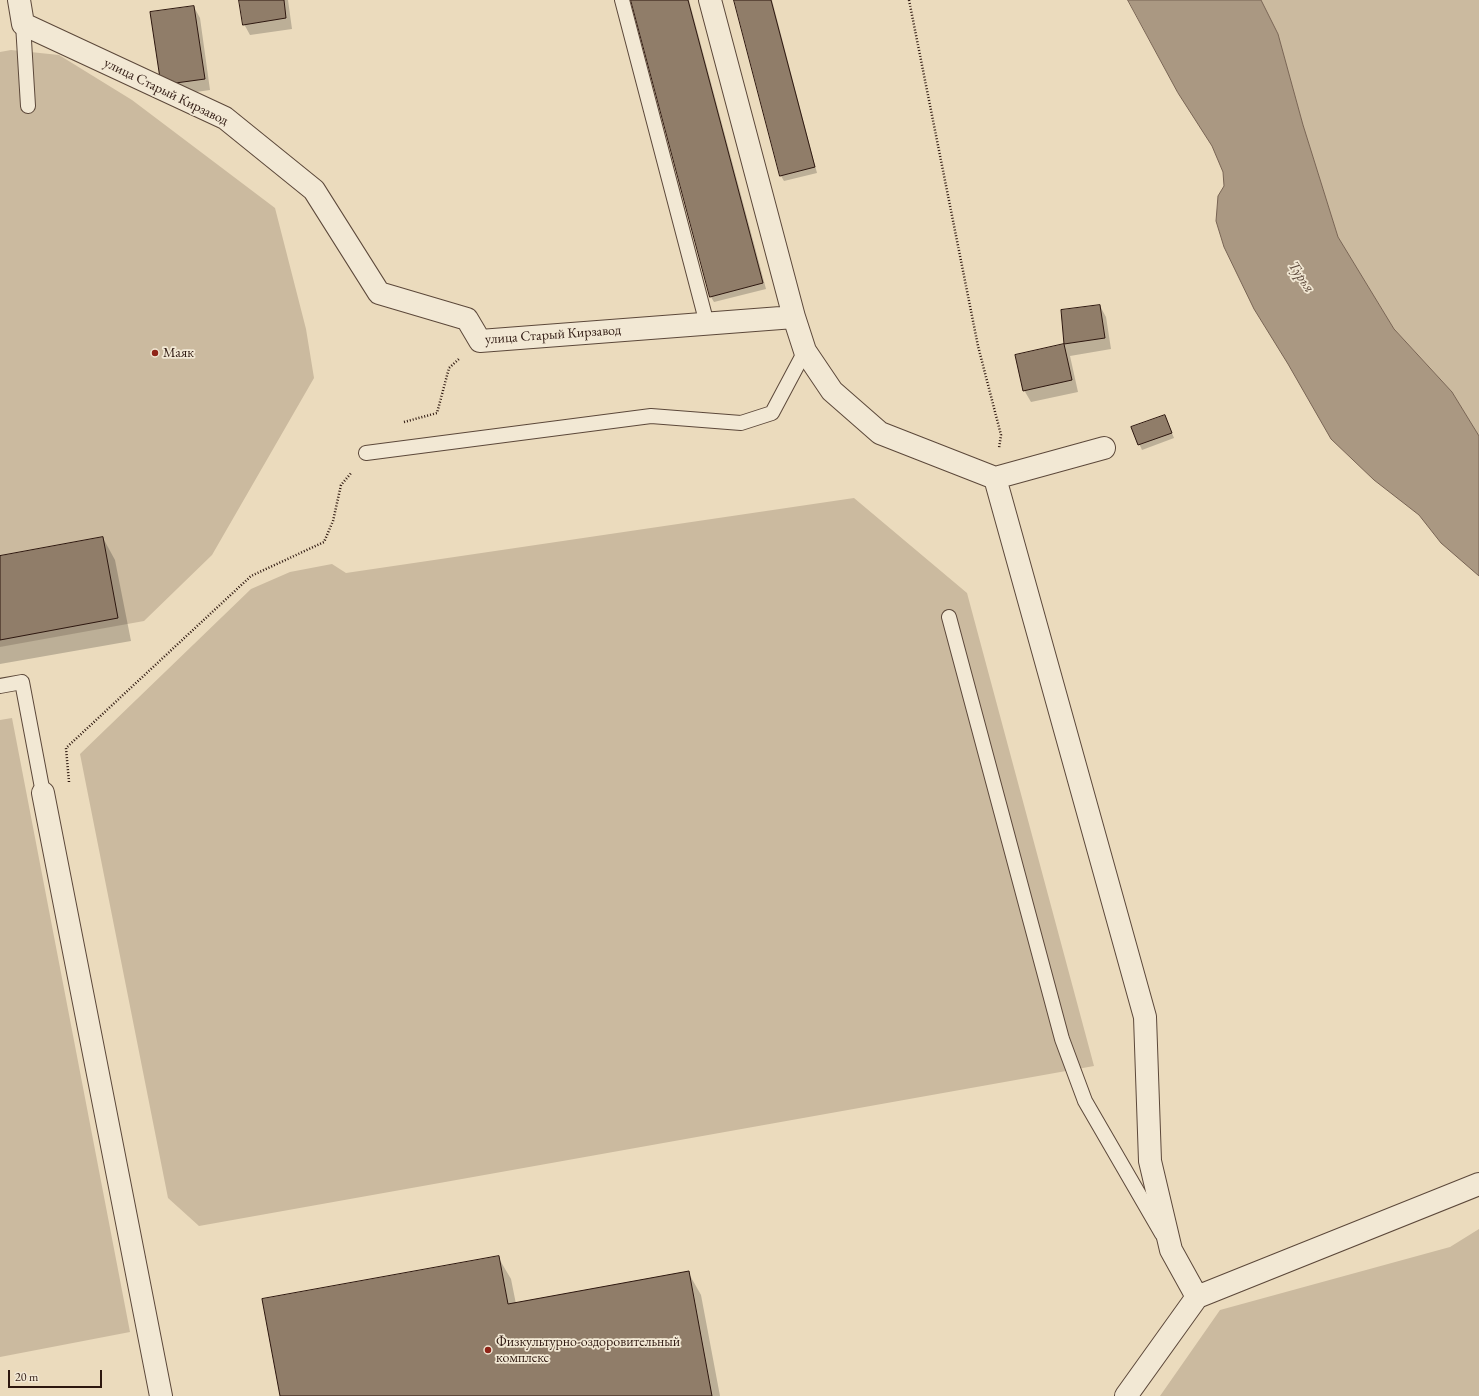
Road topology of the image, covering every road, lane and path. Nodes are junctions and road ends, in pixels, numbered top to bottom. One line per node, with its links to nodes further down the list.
1 (19, 0): 5 (street)
2 (622, 0): 8 (lane)
3 (710, 0): 7 (street)
4 (909, 0): 14 (path)
5 (23, 24): 6 (lane); 9 (street, улица Старый Кирзавод)
6 (28, 106)
7 (794, 316): 8 (street, улица Старый Кирзавод); 10 (street)
8 (707, 324): 9 (street, улица Старый Кирзавод)
9 (480, 341): 11 (path)
10 (806, 351): 13 (lane); 14 (street)
11 (402, 423)
12 (1104, 448): 14 (street)
13 (366, 454): 17 (path)
14 (995, 478): 20 (street)
15 (949, 617): 20 (lane)
16 (0, 686): 18 (lane)
17 (69, 784)
18 (43, 793): 22 (street)
19 (1479, 1184): 21 (street)
20 (1171, 1250): 21 (street)
21 (1197, 1297): 23 (street)
22 (161, 1396)
23 (1126, 1396)

